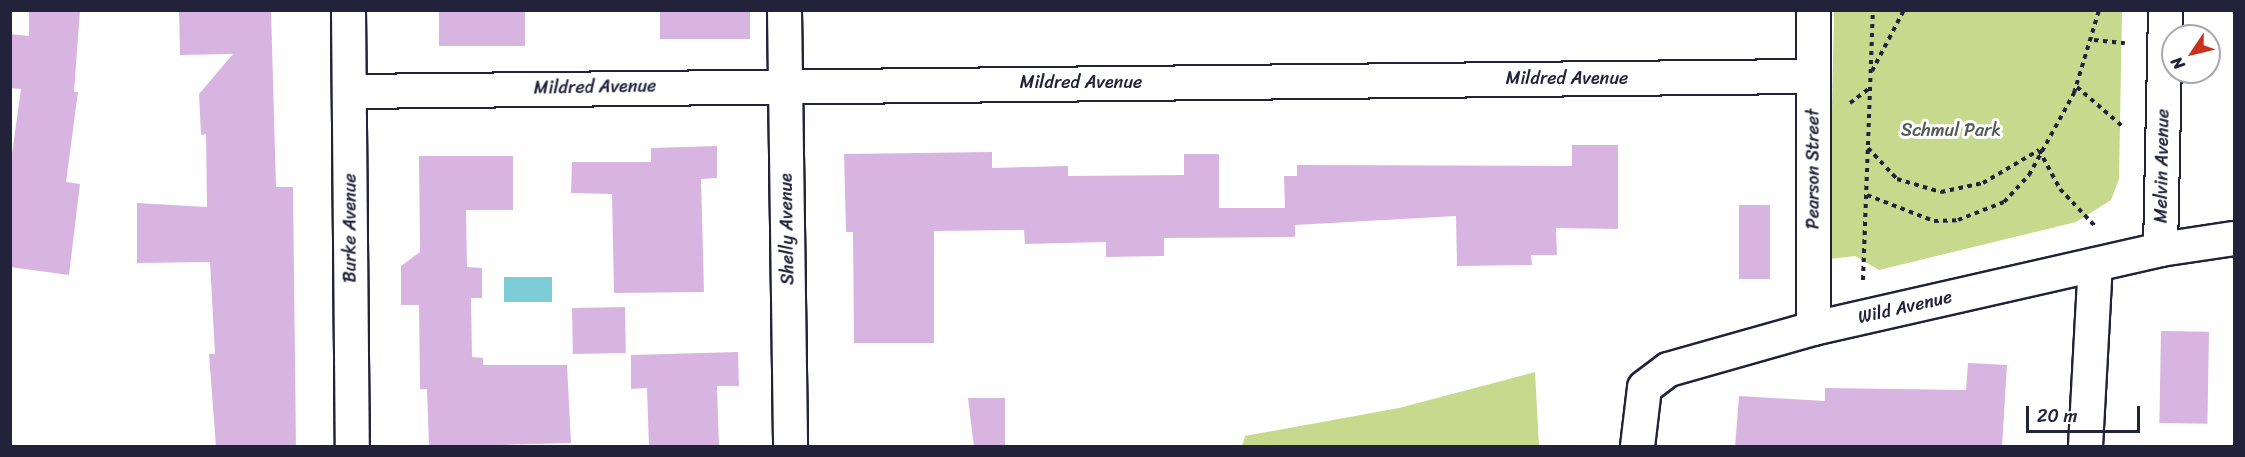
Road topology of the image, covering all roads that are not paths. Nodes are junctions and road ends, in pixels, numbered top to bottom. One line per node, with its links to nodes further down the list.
1 (348, 10): 7 (street, Burke Avenue)
2 (784, 10): 6 (street, Shelly Avenue)
3 (1813, 10): 5 (street, Pearson Street)
4 (2165, 10): 9 (street, Melvin Avenue)
5 (1813, 76): 6 (street, Mildred Avenue); 11 (street, Pearson Street)
6 (785, 85): 7 (street, Mildred Avenue); 13 (street, Shelly Avenue)
7 (349, 91): 12 (street, Burke Avenue)
8 (2235, 238): 9 (street, Wild Avenue)
9 (2160, 249): 10 (street, Wild Avenue)
10 (2095, 264): 11 (street, Wild Avenue); 15 (street)
11 (1813, 328): 14 (street, Wild Avenue)
12 (352, 447)
13 (790, 447)
14 (1637, 447)
15 (2085, 447)

